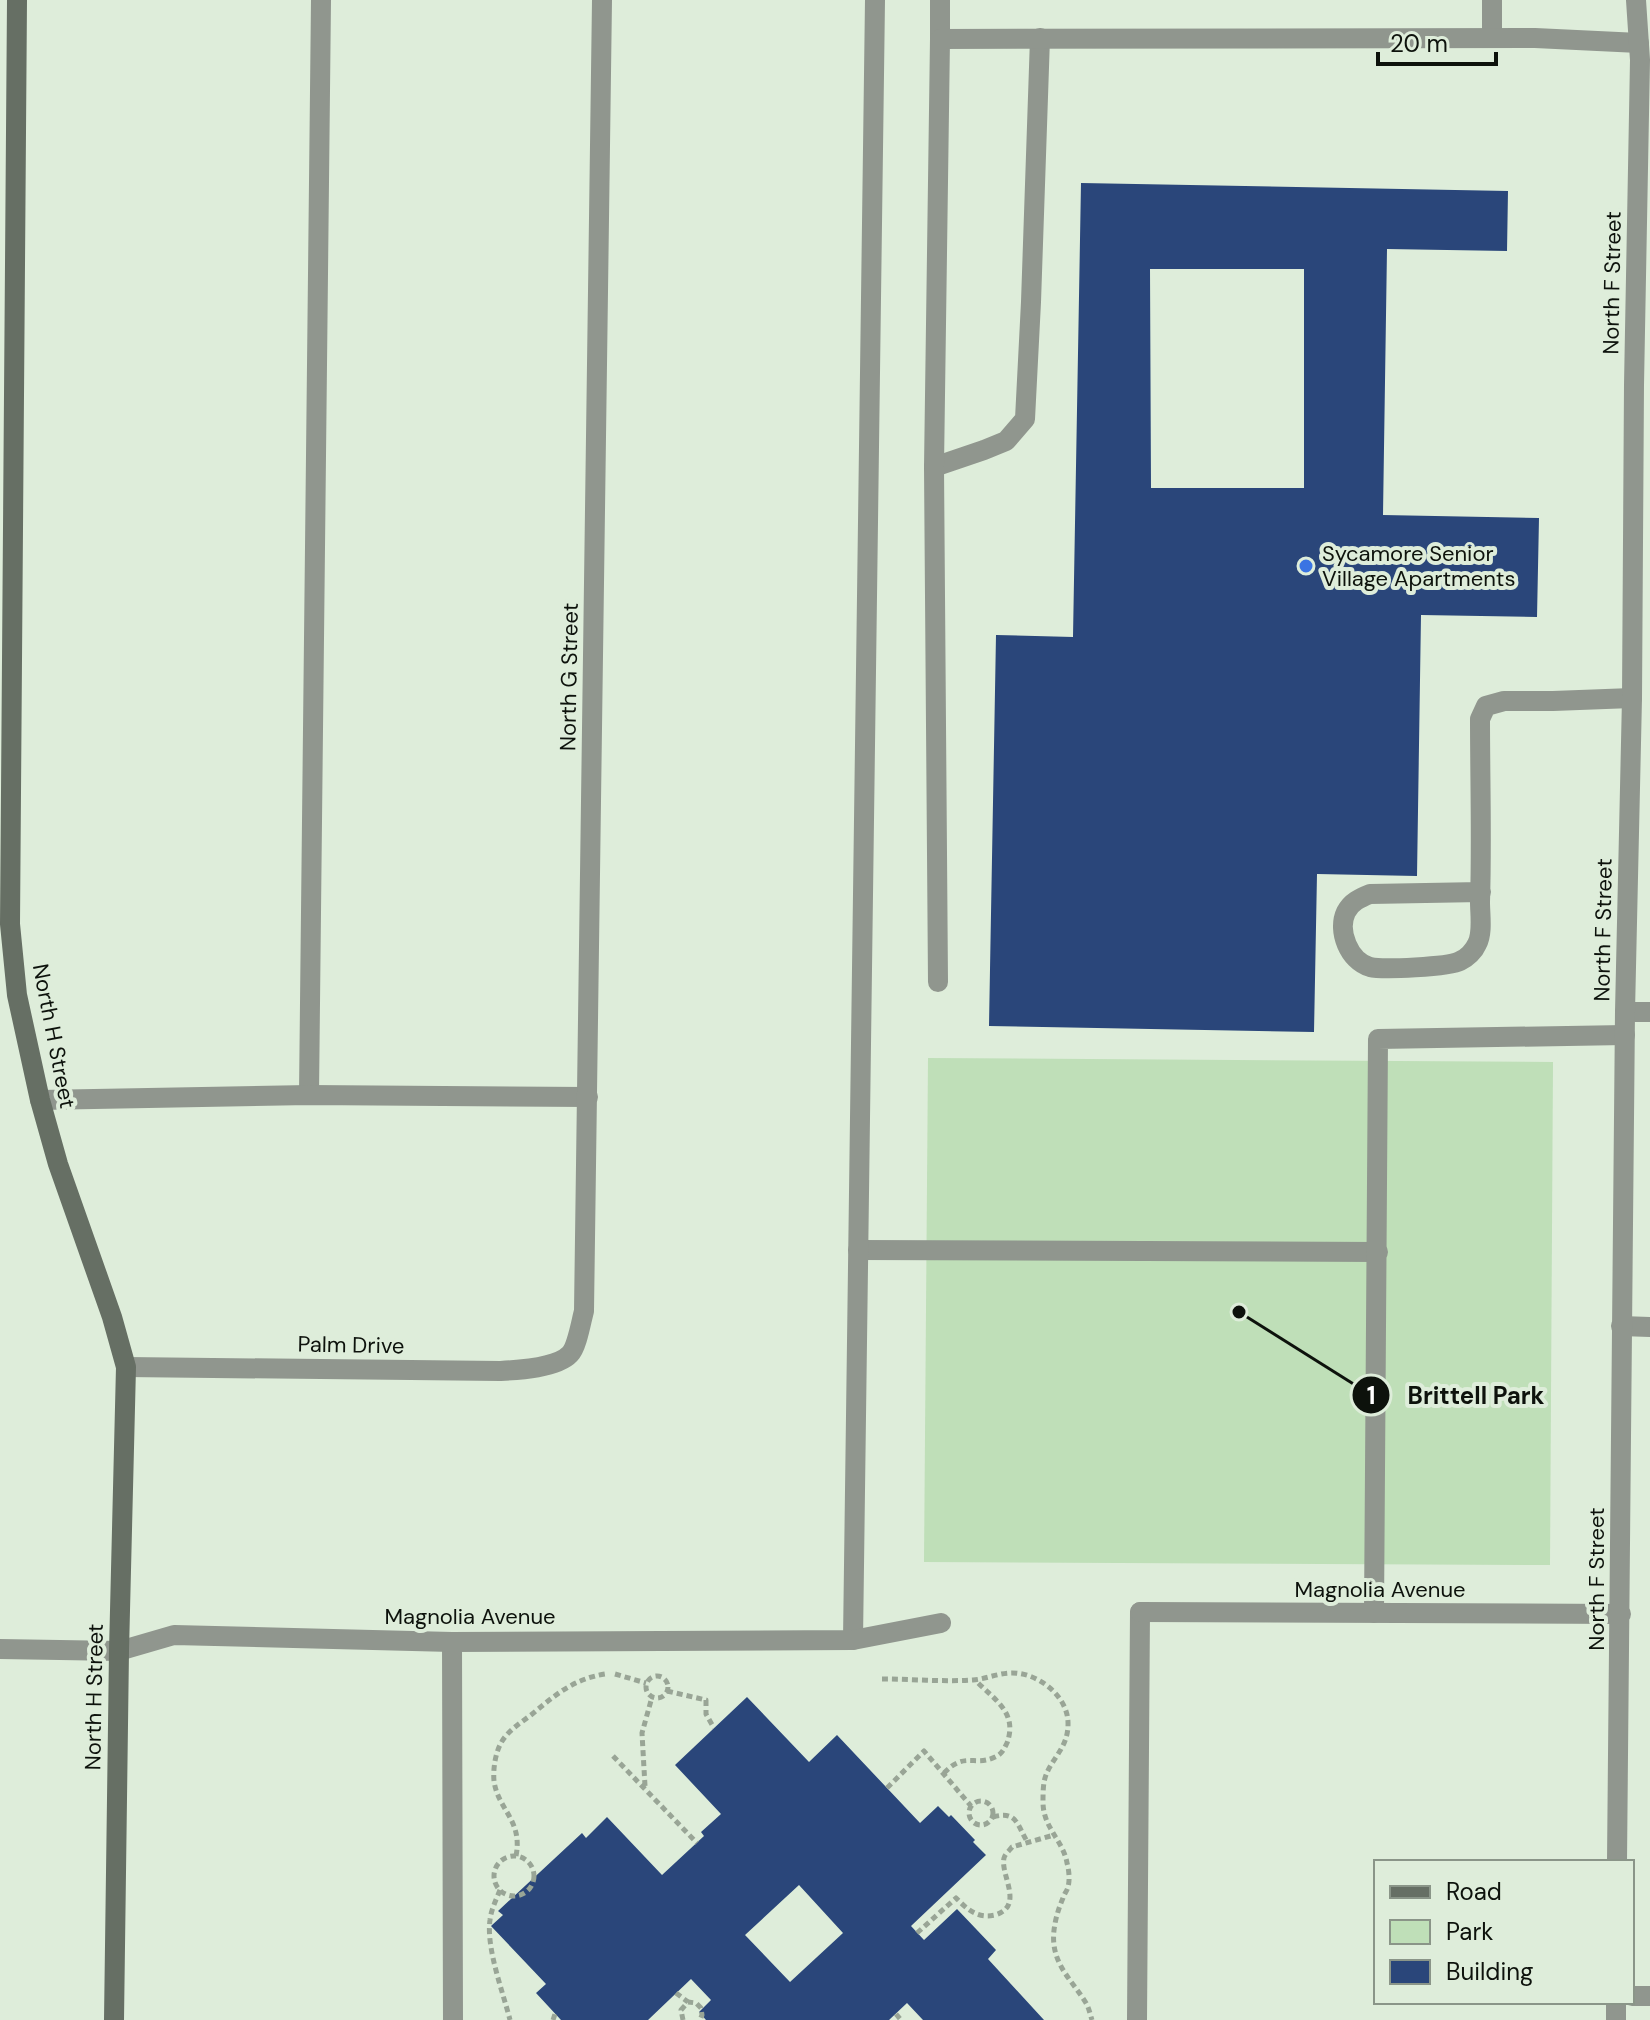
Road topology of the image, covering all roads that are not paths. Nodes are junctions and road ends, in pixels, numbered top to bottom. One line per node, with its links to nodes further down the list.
1 (17, 0): 12 (street, North H Street)
2 (321, 0): 22 (street)
3 (602, 0): 23 (street, North G Street)
4 (875, 0): 25 (street)
5 (940, 0): 10 (street)
6 (1492, 0): 9 (street)
7 (1636, 0): 11 (street, North F Street)
8 (1040, 38): 9 (street); 10 (street); 14 (street)
9 (1492, 38): 11 (street)
10 (940, 39): 14 (street)
11 (1643, 55): 13 (street, North F Street)
12 (8, 256): 15 (street, North H Street)
13 (1642, 385): 16 (street, North F Street)
14 (934, 467): 18 (street)
15 (6, 537): 24 (street, North H Street)
16 (1641, 698): 17 (street); 19 (street, North F Street)
17 (1481, 892): 17 (street)
18 (938, 982)
19 (1625, 1012): 20 (street); 21 (street, North F Street)
20 (1650, 1012)
21 (1625, 1035): 26 (street); 27 (street, North F Street)
22 (309, 1095): 23 (street); 24 (street)
23 (588, 1097): 29 (street, North G Street)
24 (40, 1100): 30 (street, North H Street)
25 (858, 1250): 26 (street); 34 (street)
26 (1378, 1252): 31 (street)
27 (1621, 1326): 28 (street); 32 (street, North F Street)
28 (1650, 1327)
29 (572, 1352): 30 (street, Palm Drive)
30 (126, 1367): 37 (street, North H Street)
31 (1374, 1613): 32 (street, Magnolia Avenue); 41 (street, Magnolia Avenue)
32 (1621, 1614): 38 (street, North F Street)
33 (941, 1623): 34 (street, Magnolia Avenue)
34 (853, 1640): 35 (street, Magnolia Avenue)
35 (452, 1642): 37 (street, Magnolia Avenue); 40 (street)
36 (0, 1649): 37 (street, Magnolia Avenue)
37 (119, 1651): 39 (street, North H Street)
38 (1617, 1860)
39 (114, 2020)
40 (453, 2020)
41 (1137, 2020)

